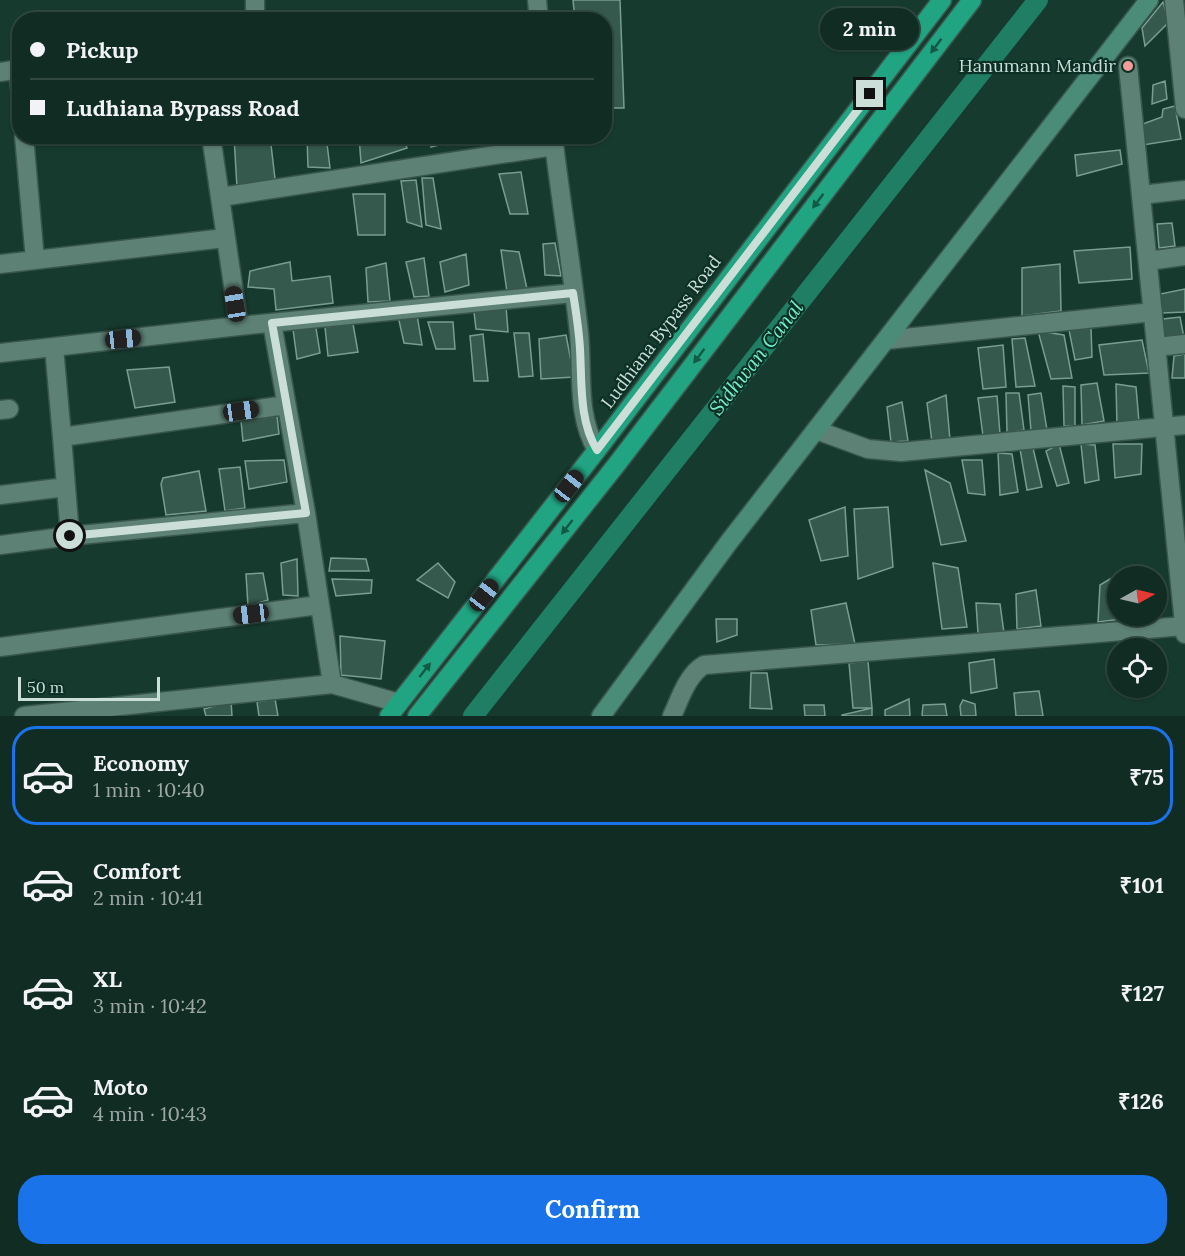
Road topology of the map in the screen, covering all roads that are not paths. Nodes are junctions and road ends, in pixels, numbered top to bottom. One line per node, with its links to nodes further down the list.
1 (942, 0): 33 (highway, Ludhiana Bypass Road)
2 (972, 0): 47 (highway, one-way to 47)
3 (1149, 0): 23 (street)
4 (1173, 0): 6 (street)
5 (1128, 66): 12 (street)
6 (1185, 109)
7 (25, 144): 16 (street)
8 (212, 144): 13 (street)
9 (535, 144): 13 (street)
10 (553, 144): 19 (street)
11 (1185, 190): 12 (street)
12 (1141, 195): 17 (street)
13 (221, 197): 14 (street)
14 (225, 238): 16 (street); 22 (street)
15 (1185, 256): 17 (street)
16 (35, 260): 18 (street)
17 (1148, 261): 20 (street)
18 (0, 264)
19 (573, 293): 21 (street); 33 (street)
20 (1153, 312): 23 (street); 26 (street)
21 (272, 323): 22 (street); 28 (street)
22 (239, 326): 25 (street)
23 (886, 340): 31 (street)
24 (1185, 344): 26 (street)
25 (54, 347): 27 (street); 32 (street)
26 (1156, 347): 30 (street)
27 (0, 353)
28 (286, 405): 32 (street); 36 (street)
29 (1185, 425): 30 (street)
30 (1164, 427): 31 (street); 38 (street)
31 (816, 429): 48 (street)
32 (62, 437): 34 (street)
33 (597, 450): 44 (highway, Ludhiana Bypass Road, one-way to 33)
34 (66, 487): 35 (street); 37 (street)
35 (0, 495)
36 (306, 513): 37 (street); 40 (street)
37 (70, 536): 39 (street)
38 (1180, 542): 41 (street)
39 (0, 545)
40 (319, 604): 42 (street); 43 (street)
41 (1185, 630): 49 (street)
42 (0, 647)
43 (332, 684): 44 (street); 45 (street)
44 (394, 710)
45 (104, 711): 46 (street)
46 (24, 716)
47 (417, 716)
48 (601, 716)
49 (672, 716)

